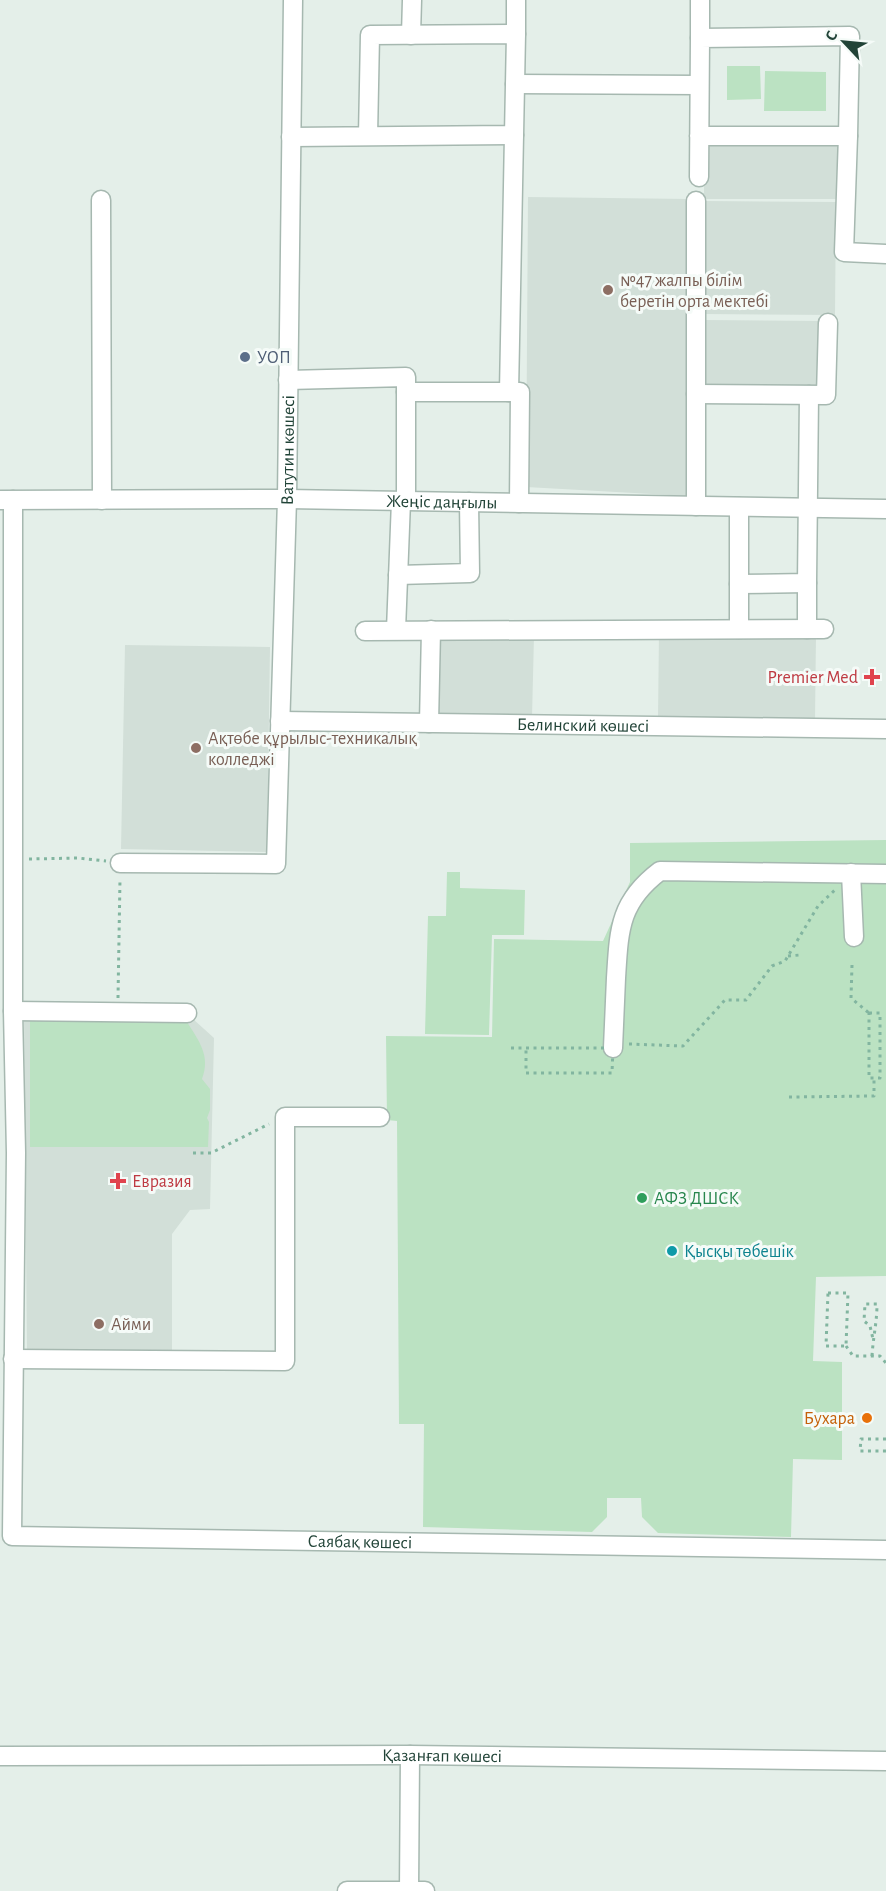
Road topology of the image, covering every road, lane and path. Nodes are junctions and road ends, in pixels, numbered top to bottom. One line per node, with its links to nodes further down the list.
1 (293, 0): 14 (street, Ватутин көшесі)
2 (412, 0): 6 (street)
3 (516, 0): 5 (street)
4 (700, 0): 7 (street)
5 (516, 34): 6 (street); 8 (street)
6 (411, 35): 11 (street)
7 (700, 38): 9 (street); 13 (street)
8 (515, 84): 9 (street); 10 (street)
9 (699, 85): 12 (street)
10 (514, 135): 11 (street); 22 (street)
11 (368, 136): 14 (street)
12 (699, 136): 13 (street); 15 (street)
13 (848, 136): 18 (street)
14 (291, 137): 20 (street, Ватутин көшесі)
15 (699, 177)
16 (101, 200): 26 (street)
17 (696, 201): 23 (street)
18 (886, 254)
19 (828, 323): 24 (street)
20 (288, 380): 21 (street); 27 (street, Ватутин көшесі)
21 (406, 392): 22 (street); 28 (street)
22 (509, 392): 30 (street)
23 (696, 394): 24 (street); 31 (street)
24 (809, 395): 33 (street)
25 (7, 500): 26 (street, Жеңіс даңғылы); 45 (street, Саябақ көшесі)
26 (102, 500): 27 (street, Жеңіс даңғылы)
27 (286, 500): 28 (street, Жеңіс даңғылы); 42 (street, Ватутин көшесі)
28 (404, 501): 29 (street, Жеңіс даңғылы); 35 (street)
29 (469, 502): 30 (street, Жеңіс даңғылы); 35 (street)
30 (519, 503): 31 (street, Жеңіс даңғылы)
31 (696, 506): 32 (street, Жеңіс даңғылы)
32 (738, 507): 33 (street, Жеңіс даңғылы); 37 (street)
33 (809, 508): 34 (street, Жеңіс даңғылы); 36 (street)
34 (886, 509)
35 (398, 575): 39 (street)
36 (807, 583): 37 (street); 38 (street)
37 (739, 584): 38 (street)
38 (739, 629): 40 (street)
39 (396, 630): 40 (street); 41 (street)
40 (431, 630): 43 (street)
41 (366, 631)
42 (280, 721): 43 (street, Белинский көшесі); 46 (street, Ватутин көшесі)
43 (429, 723): 44 (street, Белинский көшесі)
44 (886, 729)
45 (13, 859): 46 (path); 54 (street, Саябақ көшесі)
46 (120, 863): 55 (path)
47 (851, 873): 48 (street); 50 (street); 58 (street)
48 (886, 874)
49 (839, 887): 52 (path)
50 (854, 938)
51 (800, 955): 52 (path)
52 (788, 956): 58 (path)
53 (852, 964): 57 (path)
54 (13, 1011): 55 (street); 69 (street, Саябақ көшесі)
55 (118, 1012): 56 (street)
56 (188, 1013)
57 (869, 1013): 61 (path); 61 (path)
58 (618, 1045): 60 (path); 60 (path)
59 (511, 1048): 60 (path)
60 (526, 1048)
61 (874, 1078): 62 (path)
62 (789, 1097)
63 (285, 1117): 64 (street); 65 (path); 69 (street)
64 (380, 1117)
65 (193, 1152)
66 (873, 1339): 66 (path); 68 (path)
67 (846, 1346): 67 (path); 68 (path)
68 (872, 1356): 70 (path)
69 (13, 1359): 73 (street, Саябақ көшесі)
70 (886, 1363)
71 (886, 1439): 72 (path)
72 (886, 1451)
73 (886, 1550)
74 (410, 1755): 75 (street, Қазанғап көшесі); 76 (street, Қазанғап көшесі); 78 (street)
75 (0, 1756)
76 (886, 1761)
77 (347, 1891): 78 (street)
78 (409, 1891): 79 (street)
79 (425, 1891)

